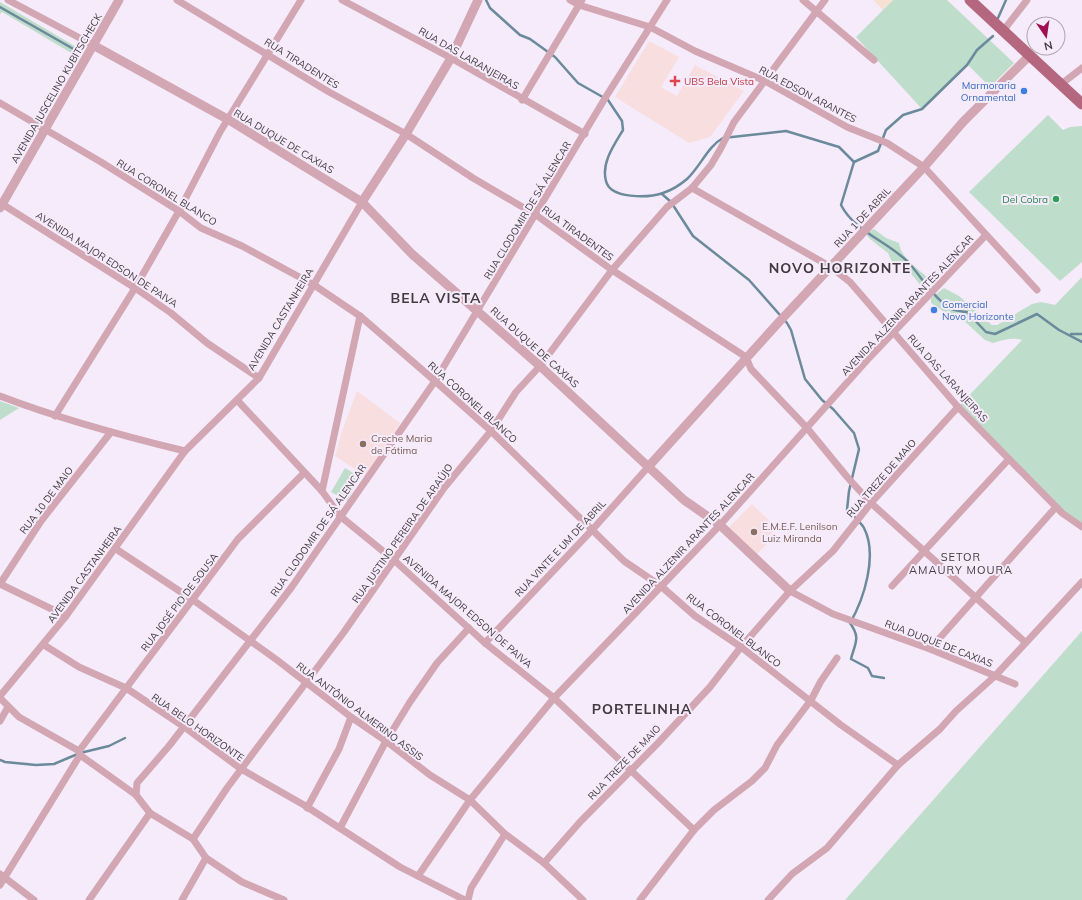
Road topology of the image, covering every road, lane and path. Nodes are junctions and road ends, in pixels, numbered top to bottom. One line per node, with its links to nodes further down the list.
1 (8, 0): 17 (street, RUA DUQUE DE CAXIAS)
2 (119, 0): 17 (street, AVENIDA JUSCELINO KUBITSCHECK)
3 (177, 0): 19 (street, RUA TIRADENTES)
4 (301, 0): 19 (street)
5 (342, 0): 21 (street, RUA DAS LARANJEIRAS)
6 (478, 0): 21 (street, AVENIDA CASTANHEIRA)
7 (570, 0): 13 (street, RUA EDSON ARANTES)
8 (667, 0): 15 (street, RUA CLODOMIR DE SÁ ALENCAR)
9 (803, 0): 14 (street)
10 (825, 0): 14 (street, RUA JUSTINO PEREIRA DE ARAÚJO)
11 (970, 0): 16 (main road)
12 (1027, 0): 16 (street)
13 (581, 3): 15 (street, RUA EDSON ARANTES); 26 (street)
14 (815, 11): 22 (street); 24 (street, RUA JUSTINO PEREIRA DE ARAÚJO)
15 (650, 27): 24 (street, RUA EDSON ARANTES); 32 (street, RUA CLODOMIR DE SÁ ALENCAR)
16 (1003, 32): 18 (main road)
17 (92, 45): 29 (street, RUA DUQUE DE CAXIAS); 30 (street, AVENIDA JUSCELINO KUBITSCHECK)
18 (1026, 53)
19 (268, 54): 29 (street); 31 (street, RUA TIRADENTES)
20 (1029, 56): 25 (main road); 33 (street, RUA 1 DE ABRIL)
21 (451, 58): 26 (street, RUA DAS LARANJEIRAS); 31 (street, AVENIDA CASTANHEIRA)
22 (874, 60)
23 (1082, 68): 25 (street)
24 (764, 81): 33 (street, RUA EDSON ARANTES); 34 (street, RUA JUSTINO PEREIRA DE ARAÚJO)
25 (1060, 85): 28 (main road)
26 (522, 100): 32 (street, RUA DAS LARANJEIRAS)
27 (0, 103): 30 (street, RUA CORONEL BLANCO)
28 (1082, 104)
29 (229, 120): 35 (street, RUA DUQUE DE CAXIAS); 37 (street)
30 (45, 129): 36 (street, AVENIDA JUSCELINO KUBITSCHECK); 37 (street, RUA CORONEL BLANCO)
31 (406, 134): 35 (street, AVENIDA CASTANHEIRA); 38 (street, RUA TIRADENTES)
32 (585, 134): 38 (street, RUA CLODOMIR DE SÁ ALENCAR)
33 (924, 167): 39 (street, RUA EDSON ARANTES); 40 (street, RUA 1 DE ABRIL)
34 (692, 188): 40 (street, RUA DAS LARANJEIRAS); 41 (street, RUA JUSTINO PEREIRA DE ARAÚJO)
35 (362, 202): 42 (street, AVENIDA CASTANHEIRA); 45 (street, RUA DUQUE DE CAXIAS)
36 (1, 205): 43 (street, AVENIDA MAJOR EDSON DE PAIVA)
37 (179, 211): 42 (street, RUA CORONEL BLANCO); 43 (street)
38 (536, 215): 41 (street, RUA TIRADENTES); 45 (street, RUA CLODOMIR DE SÁ ALENCAR)
39 (986, 235): 44 (street, RUA EDSON ARANTES); 47 (street, AVENIDA ALZENIR ARANTES ALENCAR)
40 (831, 267): 47 (street, RUA DAS LARANJEIRAS); 48 (street, RUA 1 DE ABRIL)
41 (612, 270): 48 (street, RUA TIRADENTES); 49 (street, RUA JUSTINO PEREIRA DE ARAÚJO)
42 (314, 285): 46 (street, RUA CORONEL BLANCO); 50 (street, AVENIDA CASTANHEIRA)
43 (135, 288): 50 (street, AVENIDA MAJOR EDSON DE PAIVA); 55 (street)
44 (1037, 290)
45 (478, 310): 49 (street, RUA DUQUE DE CAXIAS); 51 (street, RUA CLODOMIR DE SÁ ALENCAR)
46 (360, 316): 51 (street, RUA CORONEL BLANCO); 63 (street)
47 (893, 332): 54 (street, RUA DAS LARANJEIRAS); 56 (street, AVENIDA ALZENIR ARANTES ALENCAR)
48 (746, 357): 56 (street, RUA TIRADENTES); 61 (street, RUA 1 DE ABRIL)
49 (540, 366): 57 (street, RUA JUSTINO PEREIRA DE ARAÚJO); 61 (street, RUA DUQUE DE CAXIAS)
50 (259, 378): 53 (street, AVENIDA CASTANHEIRA)
51 (435, 381): 57 (street, RUA CORONEL BLANCO); 66 (street, RUA CLODOMIR DE SÁ ALENCAR)
52 (0, 396): 55 (street)
53 (237, 400): 59 (street, AVENIDA CASTANHEIRA); 62 (street, AVENIDA MAJOR EDSON DE PAIVA)
54 (958, 407): 60 (street, RUA DAS LARANJEIRAS); 64 (street, RUA TREZE DE MAIO)
55 (54, 416): 58 (street)
56 (807, 428): 64 (street, RUA TIRADENTES); 67 (street, AVENIDA ALZENIR ARANTES ALENCAR)
57 (491, 431): 69 (street, RUA CORONEL BLANCO); 72 (street, RUA JUSTINO PEREIRA DE ARAÚJO)
58 (111, 432): 59 (street); 74 (street, RUA 10 DE MAIO)
59 (185, 451): 70 (street, AVENIDA CASTANHEIRA)
60 (1009, 459): 65 (street, RUA DAS LARANJEIRAS); 71 (street)
61 (649, 466): 67 (street, RUA DUQUE DE CAXIAS); 69 (street, RUA VINTE E UM DE ABRIL)
62 (304, 473): 63 (street, AVENIDA MAJOR EDSON DE PAIVA); 79 (street, RUA JOSÉ PIO DE SOUSA)
63 (322, 491): 66 (street, AVENIDA MAJOR EDSON DE PAIVA)
64 (871, 503): 71 (street); 77 (street, RUA TREZE DE MAIO)
65 (1056, 507): 68 (street, RUA DAS LARANJEIRAS); 78 (street)
66 (340, 516): 72 (street, AVENIDA MAJOR EDSON DE PAIVA); 82 (street, RUA CLODOMIR DE SÁ ALENCAR)
67 (720, 525): 76 (street, AVENIDA ALZENIR ARANTES ALENCAR); 77 (street, RUA DUQUE DE CAXIAS)
68 (1082, 527)
69 (593, 529): 76 (street, RUA CORONEL BLANCO); 84 (street, RUA VINTE E UM DE ABRIL)
70 (116, 549): 79 (street, RUA ANTÔNIO ALMERINO ASSIS); 80 (street, AVENIDA CASTANHEIRA)
71 (924, 551): 75 (street); 78 (street)
72 (395, 561): 81 (street, AVENIDA MAJOR EDSON DE PAIVA); 90 (street, RUA JUSTINO PEREIRA DE ARAÚJO)
73 (1082, 582): 83 (street)
74 (0, 584): 80 (street)
75 (892, 586)
76 (662, 587): 86 (street, RUA CORONEL BLANCO); 94 (street, AVENIDA ALZENIR ARANTES ALENCAR)
77 (790, 592): 86 (street, RUA TREZE DE MAIO); 87 (street, RUA DUQUE DE CAXIAS)
78 (976, 597): 83 (street); 87 (street)
79 (193, 600): 82 (street, RUA ANTÔNIO ALMERINO ASSIS); 92 (street, RUA JOSÉ PIO DE SOUSA)
80 (66, 616): 85 (street, AVENIDA CASTANHEIRA)
81 (469, 628): 84 (street, AVENIDA MAJOR EDSON DE PAIVA); 100 (street)
82 (250, 640): 90 (street, RUA ANTÔNIO ALMERINO ASSIS); 99 (street, RUA CLODOMIR DE SÁ ALENCAR)
83 (1025, 642): 89 (street)
84 (485, 643): 94 (street, AVENIDA MAJOR EDSON DE PAIVA)
85 (44, 645): 92 (street, RUA BELO HORIZONTE); 93 (street, AVENIDA CASTANHEIRA)
86 (741, 648): 95 (street, RUA CORONEL BLANCO); 104 (street, RUA TREZE DE MAIO)
87 (930, 649): 89 (street, RUA DUQUE DE CAXIAS)
88 (837, 658): 95 (street)
89 (995, 676): 91 (street, RUA DUQUE DE CAXIAS); 102 (street)
90 (305, 683): 97 (street, RUA ANTÔNIO ALMERINO ASSIS); 103 (street, RUA JUSTINO PEREIRA DE ARAÚJO)
91 (1014, 684)
92 (126, 688): 99 (street, RUA BELO HORIZONTE); 101 (street, RUA JOSÉ PIO DE SOUSA)
93 (0, 697): 96 (street)
94 (554, 698): 104 (street, AVENIDA MAJOR EDSON DE PAIVA); 106 (street, AVENIDA ALZENIR ARANTES ALENCAR)
95 (811, 700): 102 (street, RUA CORONEL BLANCO); 110 (street)
96 (8, 708): 98 (street); 101 (street)
97 (351, 717): 100 (street, RUA ANTÔNIO ALMERINO ASSIS); 107 (street)
98 (0, 721)
99 (183, 726): 103 (street, RUA BELO HORIZONTE); 105 (street, RUA CLODOMIR DE SÁ ALENCAR)
100 (386, 741): 106 (street, RUA ANTÔNIO ALMERINO ASSIS); 109 (street)
101 (80, 753): 105 (street); 115 (street, RUA JOSÉ PIO DE SOUSA)
102 (898, 765): 125 (street)
103 (241, 769): 107 (street, RUA BELO HORIZONTE); 112 (street, RUA JUSTINO PEREIRA DE ARAÚJO)
104 (630, 771): 110 (street, AVENIDA MAJOR EDSON DE PAIVA); 114 (street, RUA TREZE DE MAIO)
105 (136, 795): 108 (street)
106 (470, 800): 111 (street, RUA ANTÔNIO ALMERINO ASSIS); 116 (street, AVENIDA ALZENIR ARANTES ALENCAR)
107 (307, 808): 109 (street, RUA BELO HORIZONTE)
108 (150, 813): 112 (street); 119 (street)
109 (340, 828): 116 (street, RUA BELO HORIZONTE)
110 (694, 830): 124 (street)
111 (505, 834): 114 (street, RUA ANTÔNIO ALMERINO ASSIS); 122 (street)
112 (193, 839): 113 (street)
113 (206, 858): 120 (street); 121 (street)
114 (544, 863): 123 (street, RUA ANTÔNIO ALMERINO ASSIS)
115 (3, 876): 117 (street, RUA JOSÉ PIO DE SOUSA); 118 (street)
116 (418, 876): 122 (street, RUA BELO HORIZONTE)
117 (0, 885)
118 (34, 900)
119 (89, 900)
120 (182, 900)
121 (284, 900)
122 (466, 900)
123 (583, 900)
124 (640, 900)
125 (768, 900)

